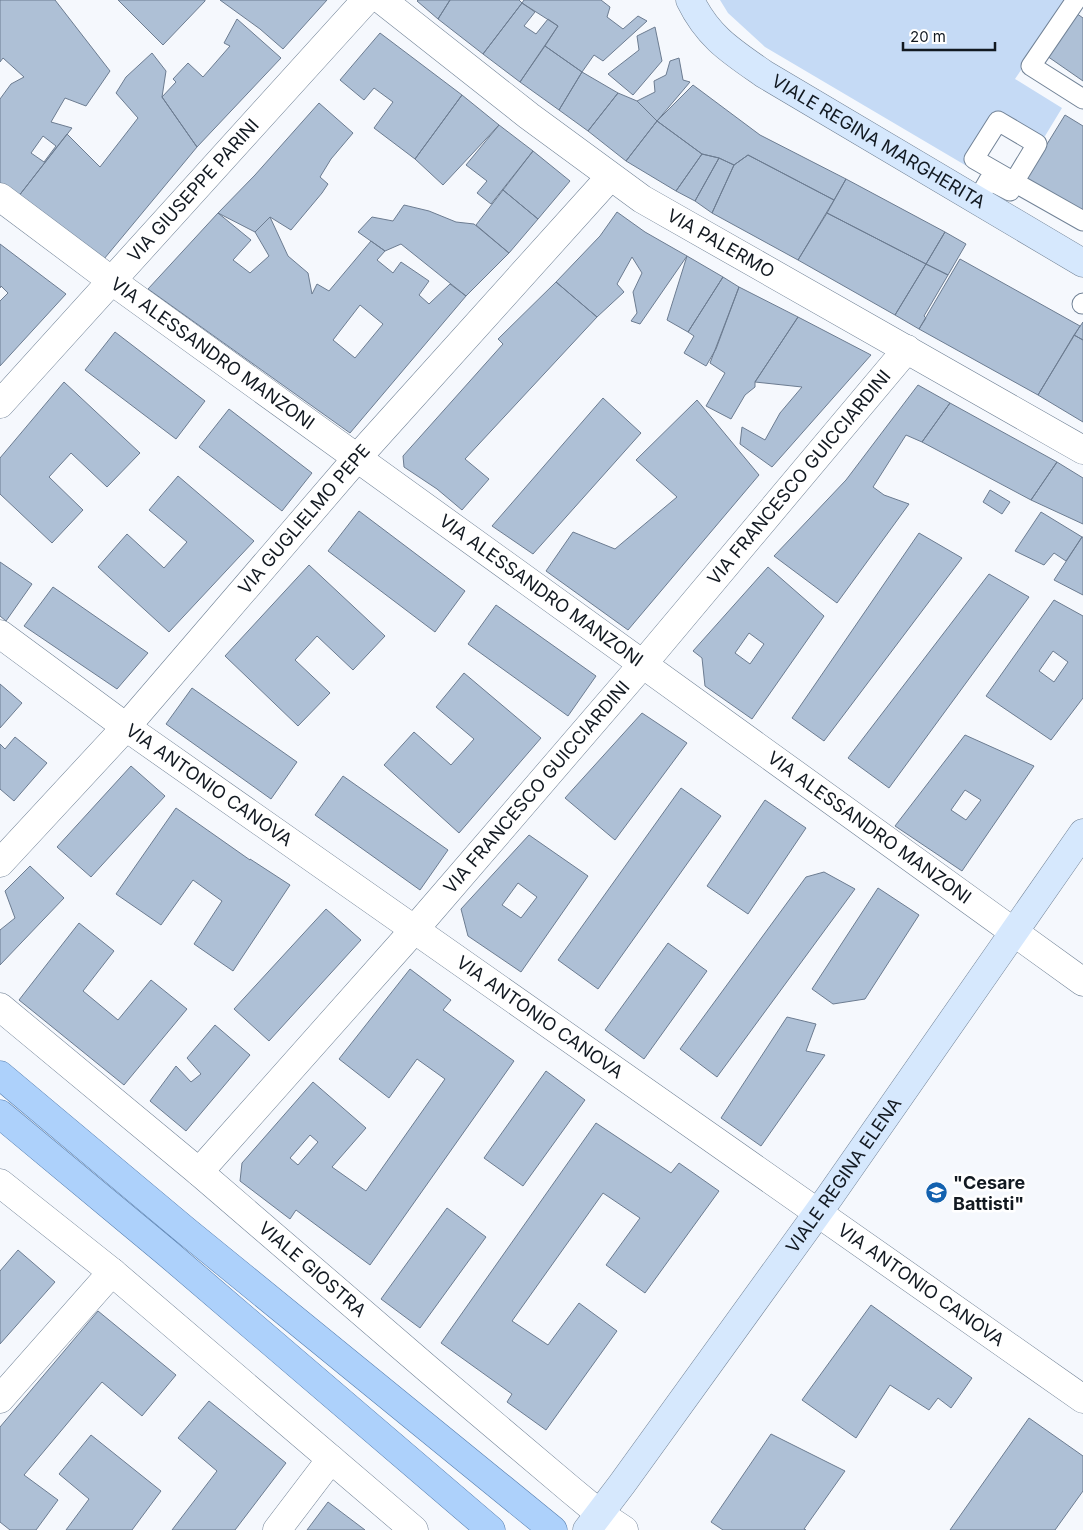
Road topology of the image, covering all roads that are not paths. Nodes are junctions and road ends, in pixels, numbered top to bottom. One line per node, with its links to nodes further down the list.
1 (366, 0): 13 (street, VIA GIUSEPPE PARINI)
2 (382, 0): 6 (street, VIA PALERMO)
3 (690, 0): 9 (main road, VIALE REGINA MARGHERITA)
4 (1076, 0): 5 (lane)
5 (1083, 99)
6 (610, 177): 14 (street, VIA PALERMO); 17 (street, VIA GUGLIELMO PEPE)
7 (1014, 182): 10 (lane)
8 (0, 197): 13 (street, VIA ALESSANDRO MANZONI)
9 (977, 201): 11 (lane); 12 (main road, VIALE REGINA MARGHERITA)
10 (1083, 221)
11 (1083, 232)
12 (1083, 263)
13 (112, 281): 15 (street, VIA GIUSEPPE PARINI); 17 (street, VIA ALESSANDRO MANZONI)
14 (907, 350): 16 (street, VIA PALERMO); 19 (street, VIA FRANCESCO GUICCIARDINI)
15 (0, 404)
16 (1083, 450)
17 (357, 458): 19 (street, VIA ALESSANDRO MANZONI); 20 (street, VIA GUGLIELMO PEPE)
18 (0, 634): 20 (street, VIA ANTONIO CANOVA)
19 (642, 665): 23 (street, VIA FRANCESCO GUICCIARDINI); 24 (street, VIA ALESSANDRO MANZONI)
20 (126, 727): 22 (street, VIA GUGLIELMO PEPE); 23 (street, VIA ANTONIO CANOVA)
21 (1083, 833): 24 (main road, VIALE REGINA ELENA)
22 (0, 863)
23 (414, 930): 29 (street, VIA FRANCESCO GUICCIARDINI); 31 (street, VIA ANTONIO CANOVA)
24 (1013, 932): 25 (street, VIA ALESSANDRO MANZONI); 31 (main road, VIALE REGINA ELENA)
25 (1083, 982)
26 (0, 1007): 29 (street, VIALE GIOSTRA)
27 (0, 1076): 40 (main road)
28 (0, 1114): 39 (main road)
29 (199, 1172): 36 (street, VIALE GIOSTRA)
30 (0, 1183): 32 (street)
31 (818, 1213): 34 (street, VIA ANTONIO CANOVA); 36 (main road, VIALE REGINA ELENA)
32 (112, 1272): 33 (street); 35 (street)
33 (0, 1399)
34 (1083, 1399)
35 (331, 1459): 37 (street); 38 (street)
36 (593, 1522): 41 (street, VIALE GIOSTRA)
37 (277, 1530)
38 (414, 1530)
39 (491, 1530)
40 (553, 1530)
41 (624, 1530)

